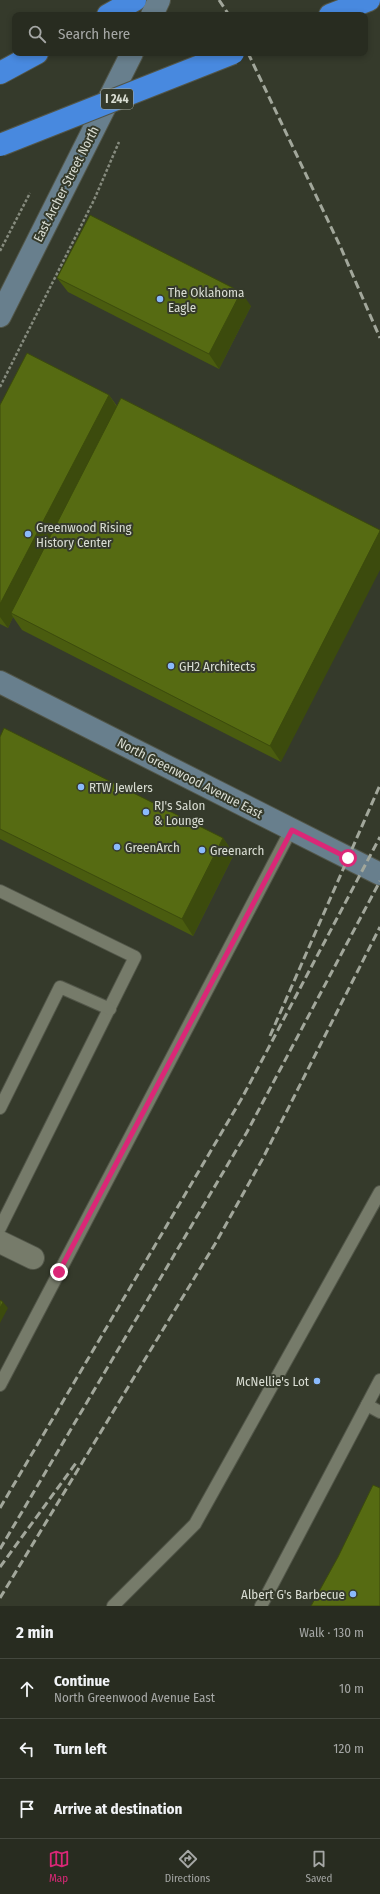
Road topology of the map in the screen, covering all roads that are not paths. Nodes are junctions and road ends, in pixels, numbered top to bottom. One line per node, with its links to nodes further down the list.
1 (135, 0): 4 (highway)
2 (159, 0): 5 (street)
3 (368, 0): 6 (highway)
4 (113, 12)
5 (153, 12)
6 (338, 12)
7 (31, 56): 10 (highway)
8 (130, 56): 12 (street, East Archer Street North)
9 (226, 56): 11 (highway, I 244, bridge)
10 (0, 73)
11 (0, 145)
12 (0, 316)
13 (0, 682): 14 (street, North Greenwood Avenue East)
14 (292, 830): 15 (street, North Greenwood Avenue East); 24 (lane)
15 (380, 874)
16 (0, 891): 17 (lane)
17 (110, 1009): 18 (lane); 20 (lane)
18 (0, 1108)
19 (380, 1192): 27 (lane)
20 (0, 1228)
21 (0, 1242): 22 (street)
22 (33, 1258)
23 (380, 1380): 25 (lane)
24 (0, 1385)
25 (367, 1405): 26 (lane); 28 (lane)
26 (380, 1412)
27 (113, 1606)
28 (261, 1606)

